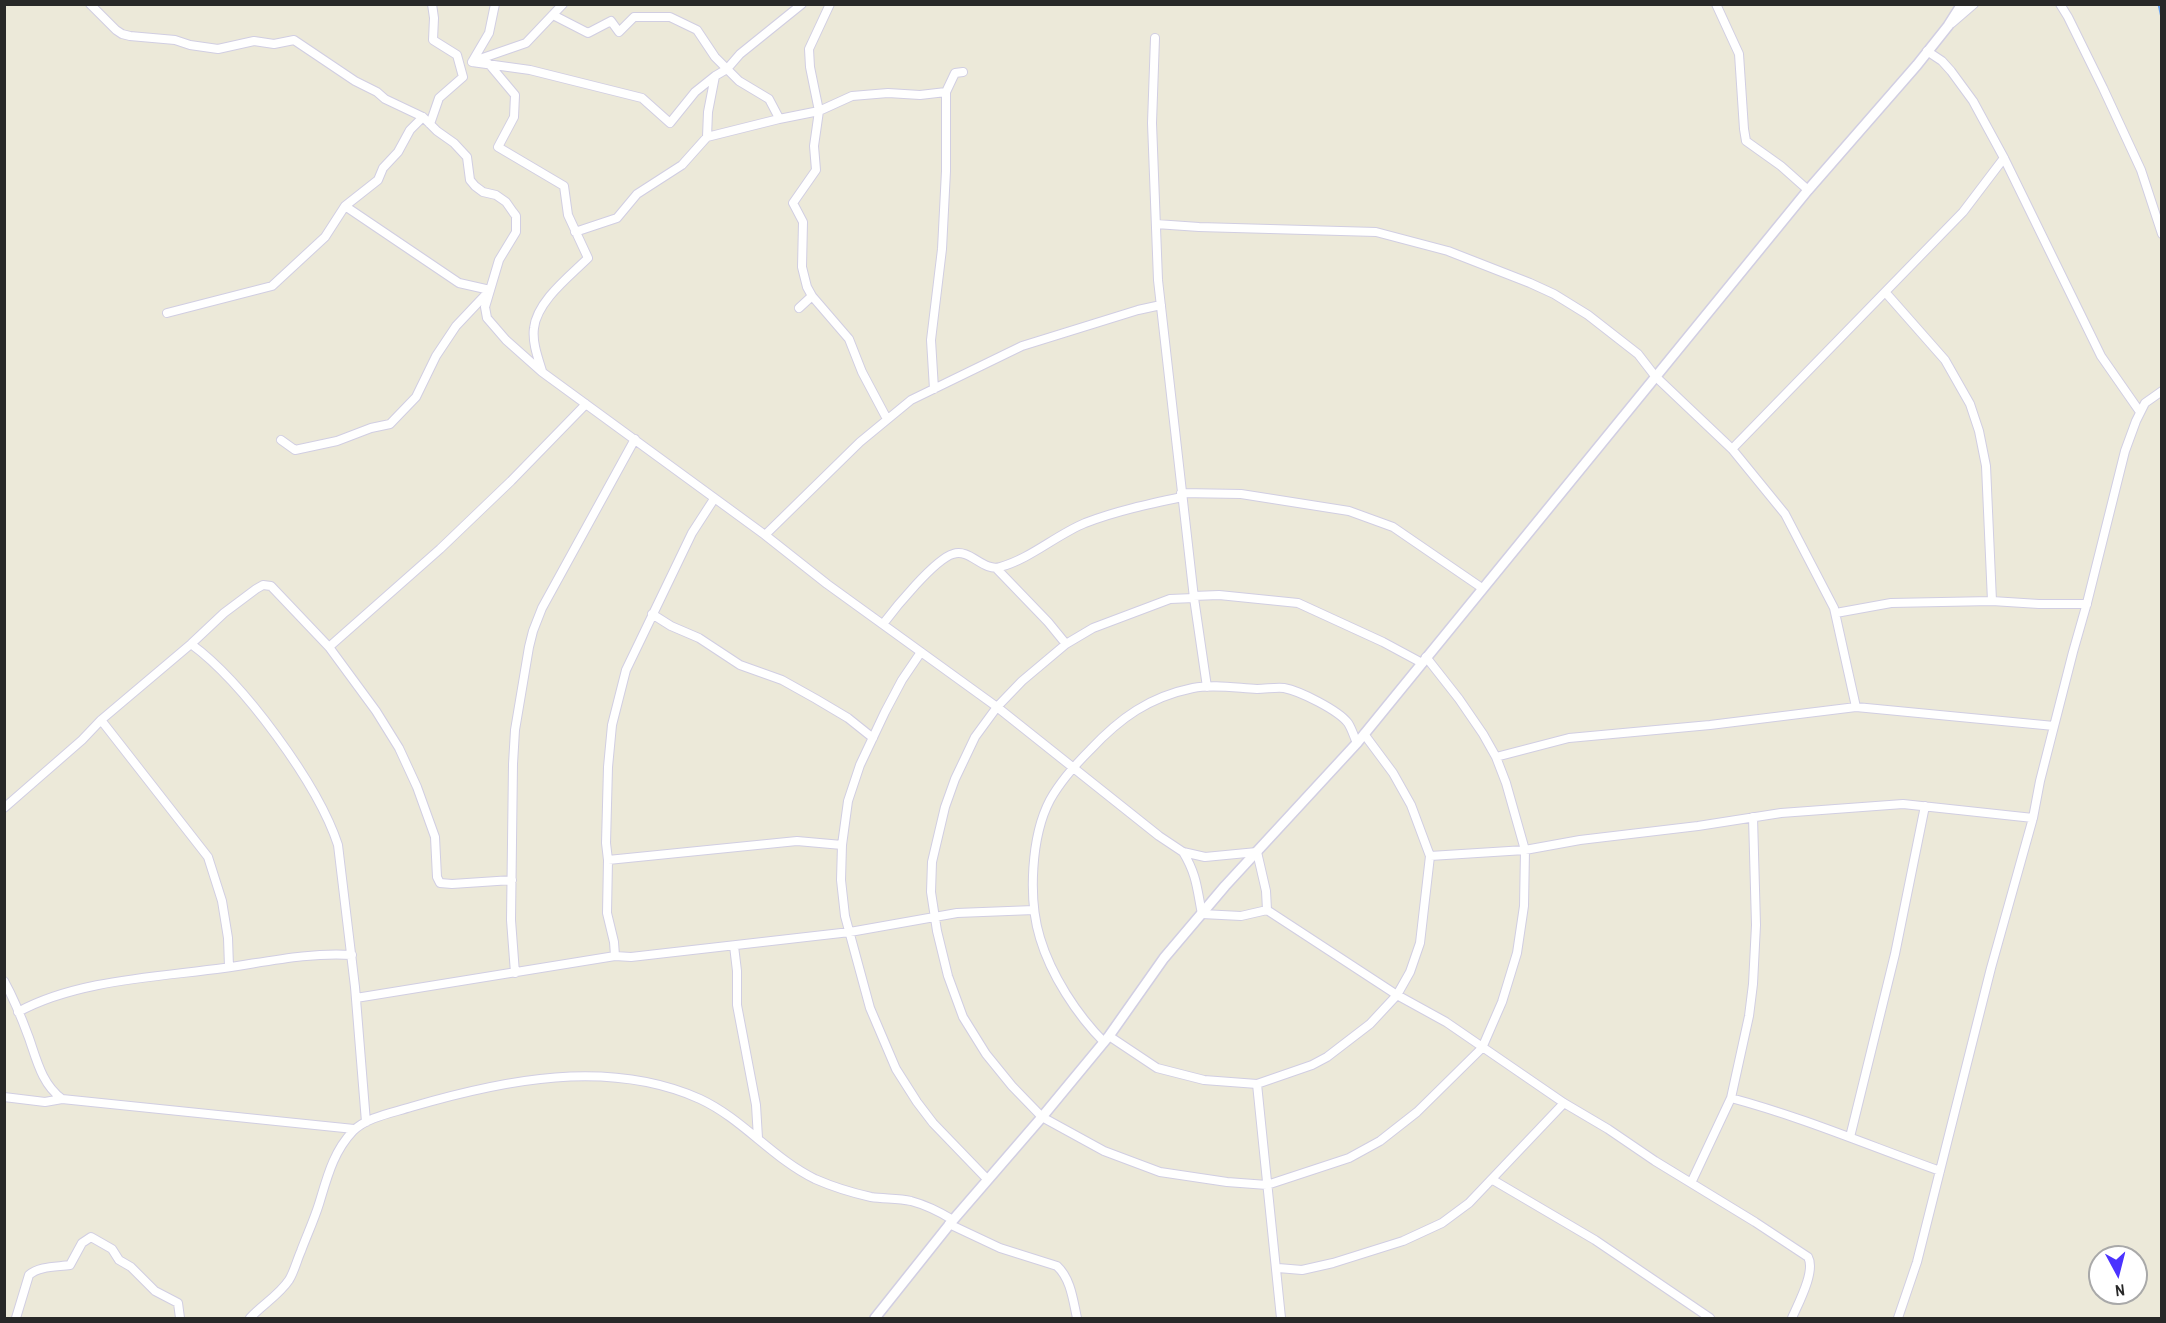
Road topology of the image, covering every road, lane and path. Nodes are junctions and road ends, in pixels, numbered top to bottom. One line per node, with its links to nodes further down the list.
1 (90, 4): 22 (street)
2 (432, 4): 24 (street)
3 (495, 4): 15 (street)
4 (563, 4): 11 (street)
5 (802, 4): 17 (street)
6 (830, 4): 21 (street)
7 (1716, 4): 27 (street)
8 (1962, 4): 12 (street)
9 (1974, 4): 12 (street)
10 (2060, 4): 31 (street)
11 (553, 15): 15 (street); 17 (street)
12 (1948, 26): 14 (street)
13 (1155, 38): 29 (street)
14 (1927, 51): 26 (street); 27 (street)
15 (472, 62): 16 (street)
16 (489, 64): 19 (street); 30 (street)
17 (727, 69): 19 (street); 23 (street)
18 (963, 72): 20 (street)
19 (715, 76): 25 (street)
20 (946, 92): 21 (street); 40 (street)
21 (819, 111): 23 (street); 34 (street)
22 (423, 117): 24 (street); 28 (street)
23 (779, 118): 25 (street)
24 (430, 124): 32 (street)
25 (707, 137): 30 (street)
26 (2004, 158): 33 (street); 43 (street)
27 (1808, 190): 39 (street)
28 (345, 206): 32 (street); 37 (street)
29 (1156, 224): 35 (street); 39 (street)
30 (575, 232): 38 (street)
31 (2162, 234)
32 (490, 290): 38 (street); 46 (street)
33 (1886, 293): 47 (street); 54 (street)
34 (812, 296): 36 (street); 44 (street)
35 (1161, 305): 40 (street); 48 (street)
36 (799, 308)
37 (167, 313)
38 (542, 372): 42 (street)
39 (1655, 376): 47 (street); 52 (street)
40 (934, 389): 44 (street)
41 (2162, 391): 43 (street)
42 (586, 404): 45 (street); 61 (street)
43 (2140, 412): 55 (street)
44 (887, 418): 50 (street)
45 (635, 439): 49 (street); 84 (street)
46 (281, 440)
47 (1732, 449): 56 (street)
48 (1182, 495): 51 (street); 52 (street); 53 (street)
49 (714, 499): 50 (street); 57 (street)
50 (765, 535): 58 (street)
51 (996, 568): 58 (street); 60 (street)
52 (1482, 588): 63 (street)
53 (1194, 597): 60 (street); 63 (street); 64 (street)
54 (1992, 601): 55 (street); 56 (street)
55 (2087, 604): 68 (street)
56 (1836, 613): 66 (street)
57 (652, 614): 70 (street); 83 (street)
58 (883, 624): 62 (street)
59 (191, 644): 61 (street); 67 (street); 91 (street)
60 (1066, 644): 65 (street)
61 (329, 647): 84 (street)
62 (921, 652): 65 (street); 70 (street)
63 (1424, 660): 69 (street); 72 (street)
64 (1207, 687): 71 (street); 73 (street)
65 (997, 707): 73 (street); 88 (street)
66 (1856, 707): 68 (street); 72 (street)
67 (101, 720): 75 (street); 93 (street)
68 (2054, 726): 77 (street)
69 (1364, 734): 71 (street); 82 (street)
70 (873, 738): 78 (street)
71 (1357, 744): 81 (street)
72 (1496, 757): 79 (street)
73 (1074, 767): 80 (street); 85 (street)
74 (1925, 806): 76 (street); 77 (street); 109 (street)
75 (4, 807)
76 (1753, 817): 79 (street); 103 (street)
77 (2033, 818): 111 (street)
78 (842, 845): 83 (street); 89 (street)
79 (1525, 850): 82 (street); 100 (street)
80 (1183, 852): 81 (street); 87 (street)
81 (1257, 852): 86 (street); 87 (street)
82 (1430, 856): 96 (street)
83 (608, 860): 92 (street)
84 (512, 880): 94 (street)
85 (1034, 910): 88 (street); 99 (street)
86 (1267, 910): 87 (street); 96 (street)
87 (1202, 914): 99 (street)
88 (935, 917): 89 (street); 106 (street)
89 (850, 932): 90 (street); 112 (street)
90 (734, 946): 92 (street); 110 (street)
91 (352, 955): 93 (street); 97 (street)
92 (615, 956): 94 (street)
93 (229, 967): 98 (street)
94 (515, 973): 97 (street)
95 (4, 981): 98 (street)
96 (1397, 995): 100 (street); 101 (street)
97 (356, 998): 107 (street)
98 (18, 1012): 104 (street)
99 (1106, 1039): 101 (street); 106 (street)
100 (1482, 1048): 105 (street); 115 (street)
101 (1257, 1084): 115 (street)
102 (4, 1096): 104 (street)
103 (1731, 1098): 109 (street); 114 (street)
104 (62, 1100): 108 (street)
105 (1564, 1103): 113 (street); 114 (street)
106 (1042, 1117): 112 (street); 115 (street)
107 (366, 1122): 108 (street); 110 (street)
108 (354, 1129): 120 (street)
109 (1850, 1137): 111 (street)
110 (759, 1138): 116 (street)
111 (1940, 1171): 126 (street)
112 (987, 1179): 116 (street)
113 (1493, 1180): 117 (street); 124 (street)
114 (1691, 1183): 125 (street)
115 (1267, 1185): 117 (street)
116 (951, 1222): 121 (street); 122 (street)
117 (1278, 1268): 123 (street)
118 (16, 1318): 119 (street)
119 (180, 1318)
120 (250, 1318)
121 (875, 1318)
122 (1077, 1318)
123 (1281, 1318)
124 (1710, 1318)
125 (1792, 1318)
126 (1898, 1318)

